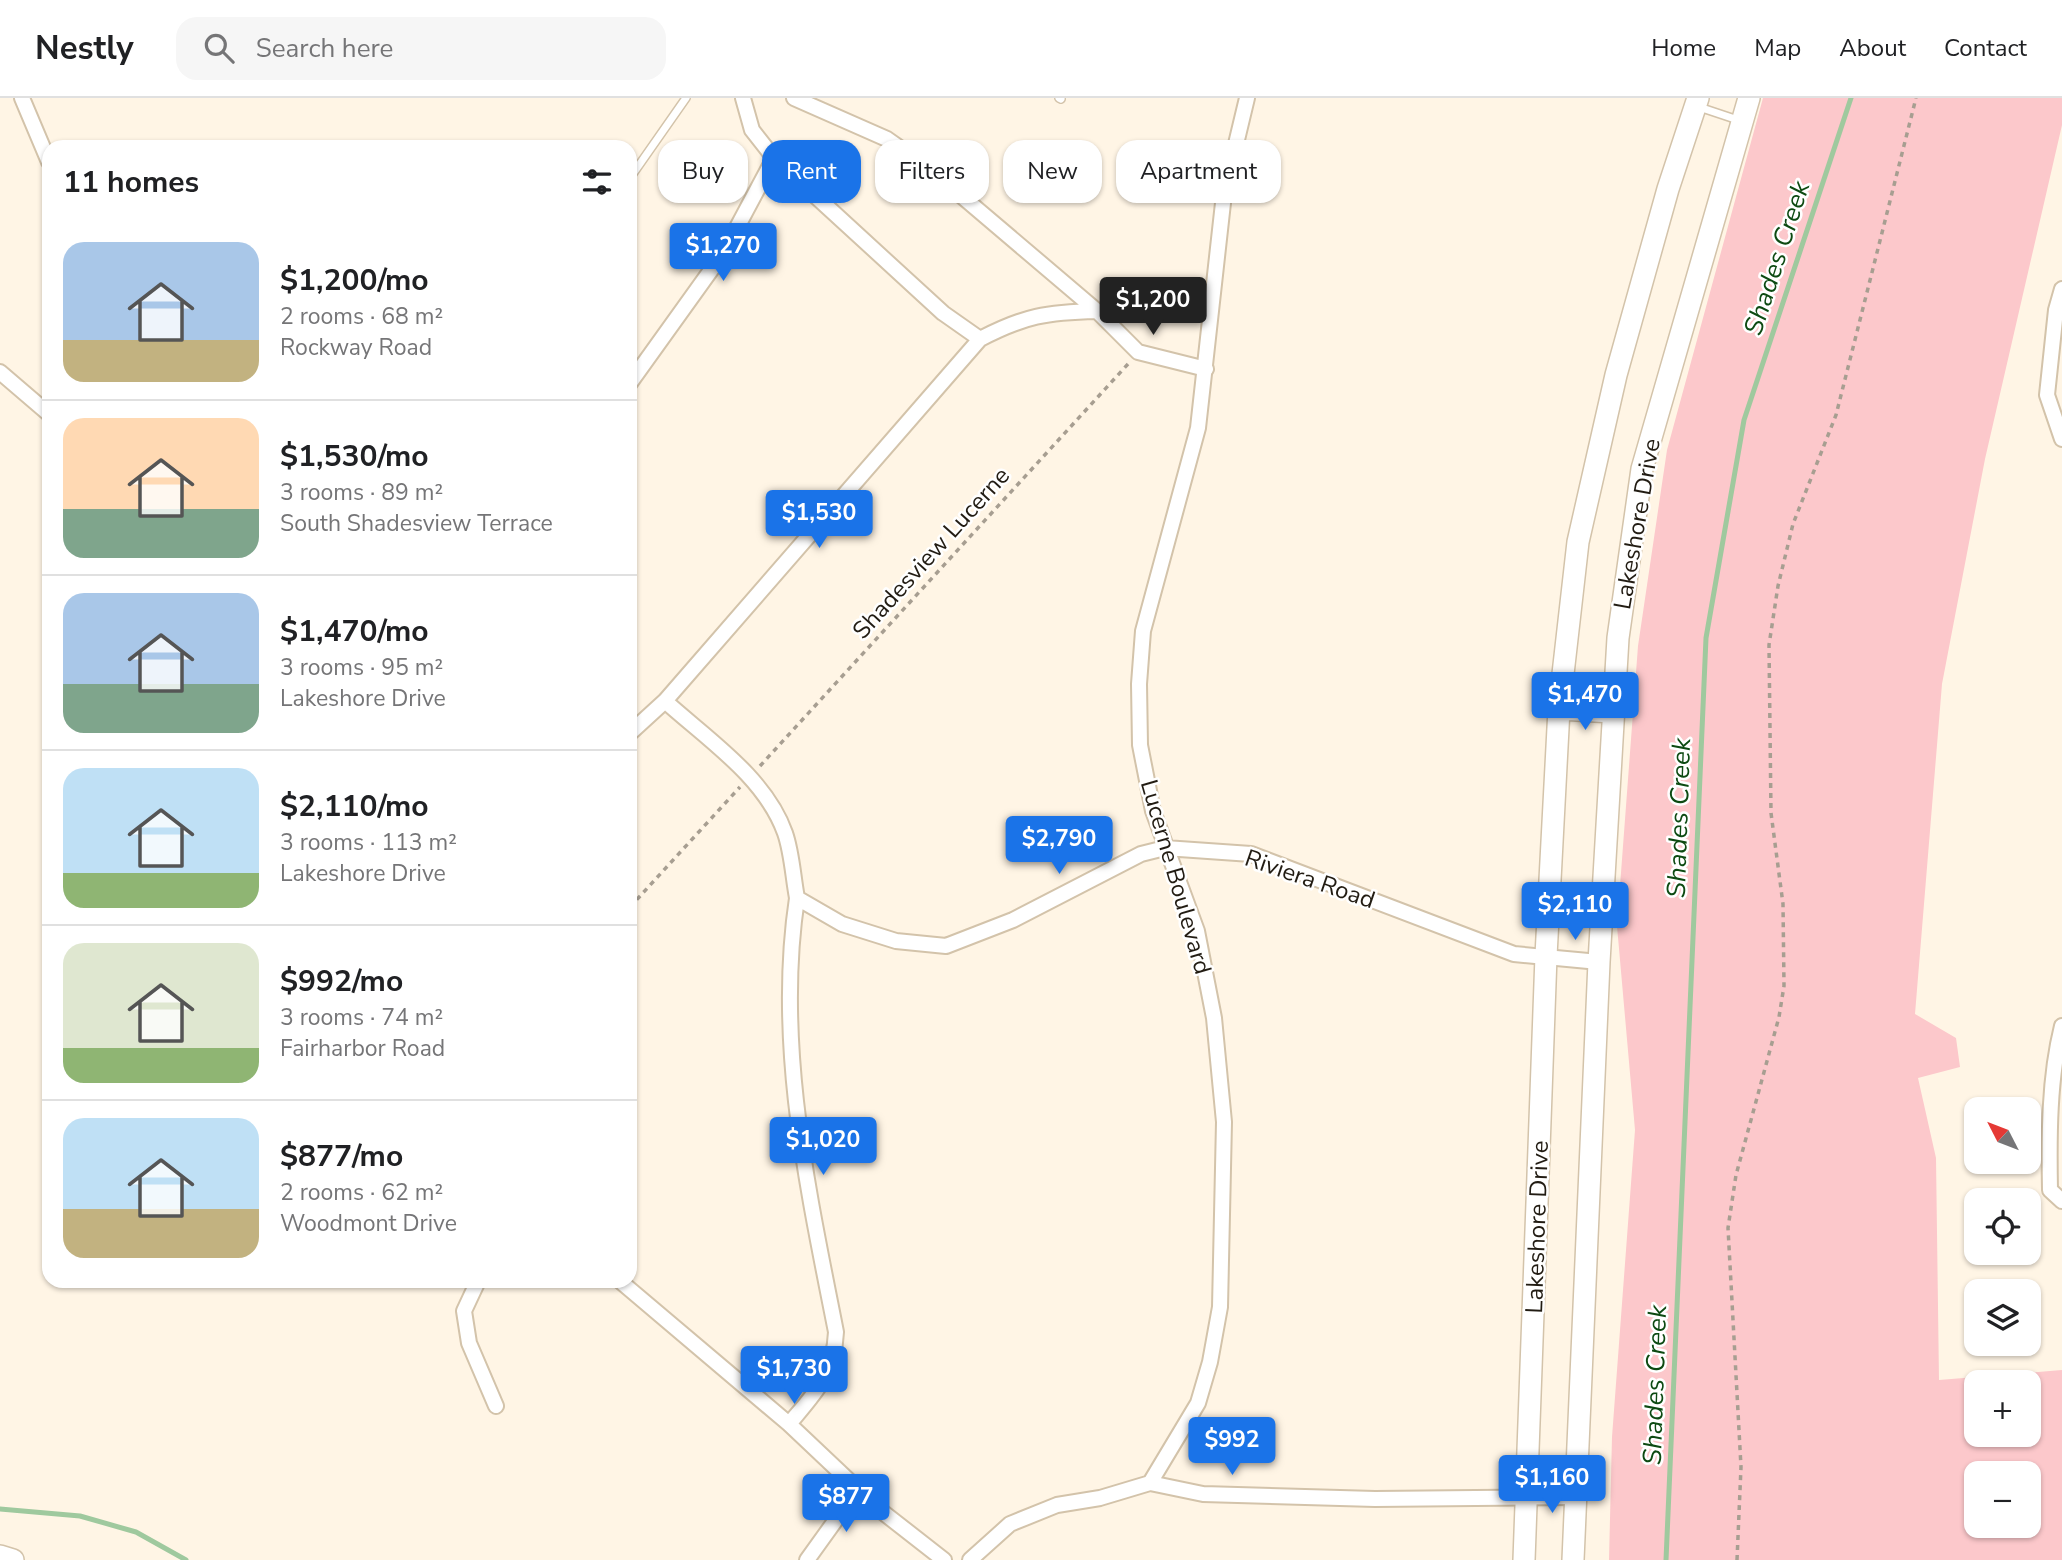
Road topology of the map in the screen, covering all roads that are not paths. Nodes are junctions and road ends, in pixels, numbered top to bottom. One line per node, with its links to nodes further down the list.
1 (22, 98): 10 (street)
2 (686, 98): 11 (lane)
3 (743, 98): 9 (street)
4 (794, 98): 15 (street)
5 (1247, 98): 17 (street, Lucerne Boulevard)
6 (1749, 98): 8 (main road, Lakeshore Drive)
7 (1696, 102): 8 (lane); 24 (main road, Lakeshore Drive)
8 (1742, 121): 25 (main road, Lakeshore Drive)
9 (762, 143)
10 (42, 145)
11 (637, 168)
12 (762, 181): 19 (street)
13 (823, 203): 16 (street)
14 (2062, 289): 20 (street)
15 (1097, 311): 16 (street); 17 (street)
16 (980, 339): 23 (street)
17 (1206, 369): 27 (street, Lucerne Boulevard)
18 (0, 372): 21 (street)
19 (637, 373)
20 (2058, 377): 22 (street)
21 (42, 408)
22 (2062, 439)
23 (665, 701): 26 (street); 28 (street)
24 (1559, 709): 25 (main road); 29 (main road, Lakeshore Drive)
25 (1613, 712): 30 (main road, Lakeshore Drive)
26 (637, 727)
27 (1165, 848): 28 (street, Riviera Road); 29 (street, Riviera Road); 38 (street, Lucerne Boulevard)
28 (797, 898): 37 (street)
29 (1546, 956): 30 (street); 40 (main road, Lakeshore Drive)
30 (1599, 962): 41 (main road, Lakeshore Drive)
31 (2062, 1026): 32 (street)
32 (2057, 1103): 33 (street)
33 (2062, 1201)
34 (475, 1288): 36 (street)
35 (628, 1288): 37 (street)
36 (496, 1406)
37 (789, 1424): 39 (street)
38 (1150, 1483): 40 (street); 46 (street)
39 (858, 1489): 44 (street); 45 (street)
40 (1528, 1497): 41 (street); 47 (main road, Lakeshore Drive)
41 (1576, 1497): 48 (main road, Lakeshore Drive)
42 (0, 1556): 43 (main road)
43 (13, 1560)
44 (807, 1560)
45 (944, 1560)
46 (970, 1560)
47 (1524, 1560)
48 (1573, 1560)

